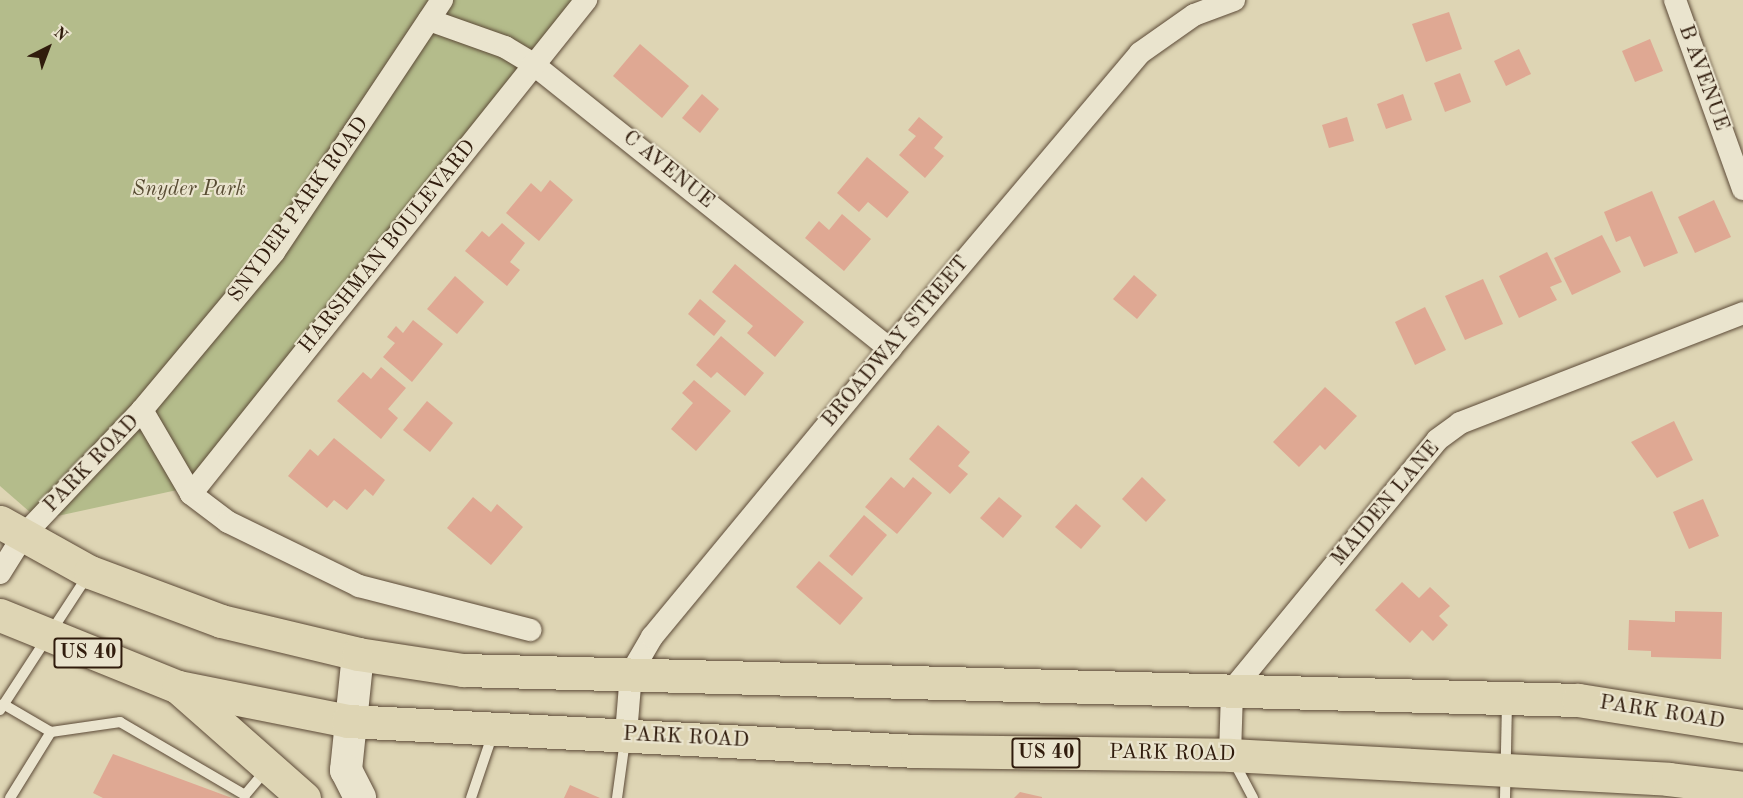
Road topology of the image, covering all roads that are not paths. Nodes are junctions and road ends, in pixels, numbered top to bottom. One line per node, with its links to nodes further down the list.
1 (442, 0): 5 (street, SNYDER PARK ROAD)
2 (586, 0): 6 (street, HARSHMAN BOULEVARD)
3 (1234, 0): 9 (street, BROADWAY STREET)
4 (1675, 0): 7 (street, B AVENUE)
5 (429, 20): 6 (street, C AVENUE); 10 (street, SNYDER PARK ROAD)
6 (533, 64): 9 (street, C AVENUE); 11 (street, HARSHMAN BOULEVARD)
7 (1743, 189)
8 (1743, 313): 21 (street, MAIDEN LANE)
9 (890, 349): 19 (street, BROADWAY STREET)
10 (142, 410): 11 (street, PARK ROAD); 12 (street, PARK ROAD)
11 (191, 494): 16 (street, PARK ROAD)
12 (12, 529): 13 (main road, PARK ROAD); 14 (street, PARK ROAD)
13 (90, 572): 17 (lane); 18 (main road, PARK ROAD)
14 (0, 573)
15 (0, 615): 17 (main road, US 40)
16 (530, 630)
17 (44, 636): 20 (main road, US 40); 23 (lane)
18 (358, 654): 19 (main road, PARK ROAD); 24 (street)
19 (631, 673): 21 (main road, PARK ROAD); 28 (street, BROADWAY STREET)
20 (178, 687): 24 (main road, US 40); 30 (main road)
21 (1232, 690): 22 (main road, PARK ROAD); 29 (street)
22 (1508, 698): 25 (main road, PARK ROAD); 31 (lane)
23 (2, 707): 27 (lane)
24 (348, 721): 26 (main road, PARK ROAD / US 40); 37 (street)
25 (1743, 726)
26 (494, 729): 28 (main road, PARK ROAD / US 40); 38 (lane)
27 (51, 732): 34 (lane); 36 (lane)
28 (626, 734): 29 (main road, PARK ROAD / US 40); 39 (lane)
29 (1230, 755): 31 (main road, PARK ROAD / US 40); 40 (lane)
30 (266, 770): 34 (lane); 35 (main road)
31 (1506, 784): 33 (main road, PARK ROAD / US 40)
32 (1743, 788): 33 (main road, PARK ROAD / US 40)
33 (1670, 789)
34 (245, 797)
35 (301, 797)
36 (10, 798)
37 (360, 798)
38 (471, 798)
39 (617, 798)
40 (1253, 798)

